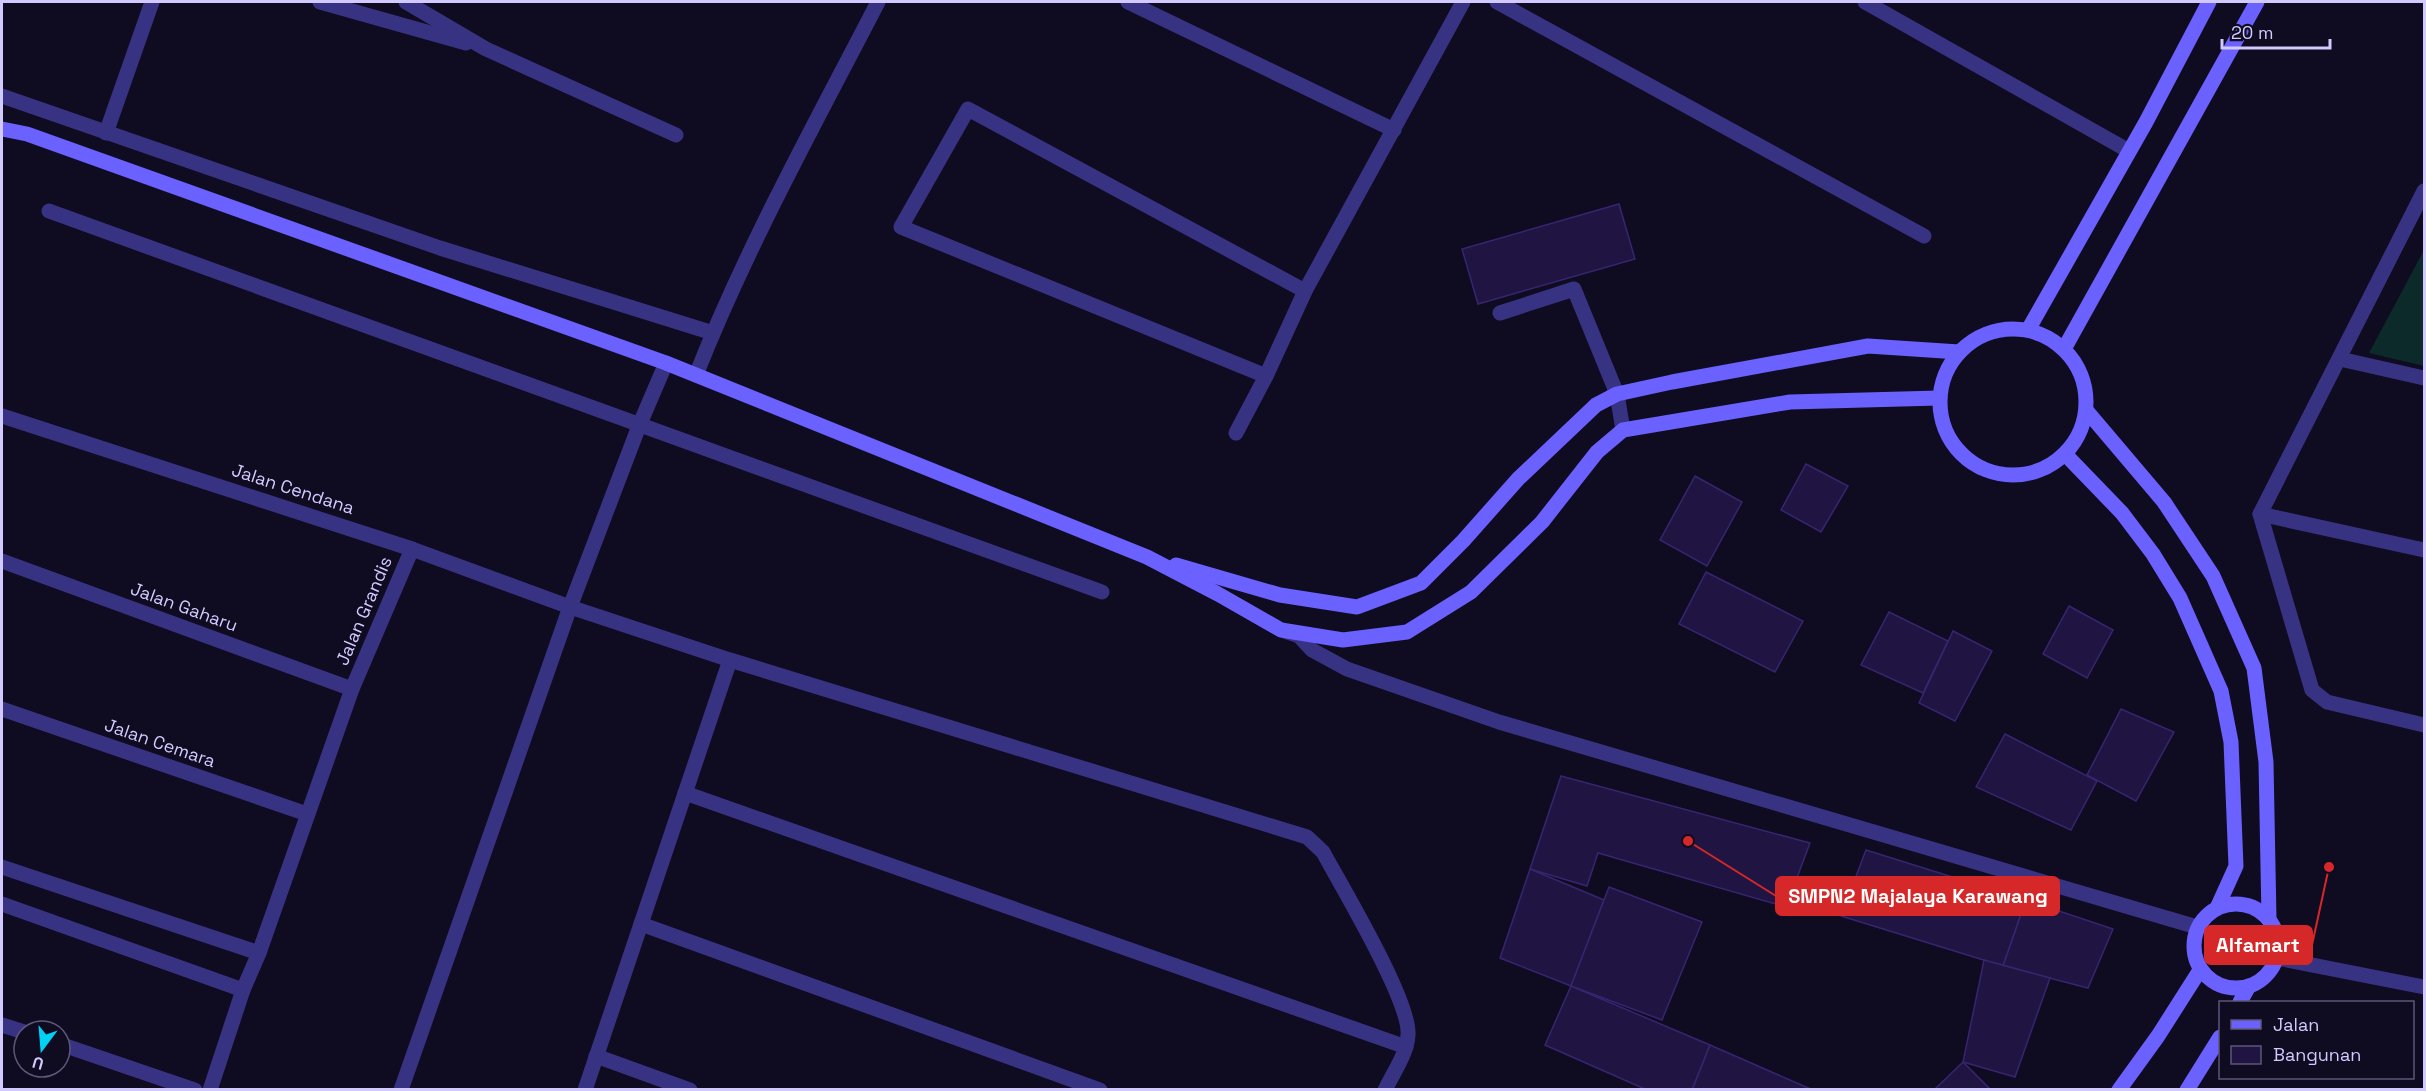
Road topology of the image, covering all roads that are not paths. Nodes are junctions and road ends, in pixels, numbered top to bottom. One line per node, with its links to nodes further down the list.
1 (152, 2): 15 (street)
2 (320, 2): 11 (street)
3 (406, 2): 11 (street)
4 (878, 2): 24 (street)
5 (1128, 2): 14 (street)
6 (1463, 2): 14 (street)
7 (1497, 2): 20 (street)
8 (1864, 2): 17 (street)
9 (2210, 2): 17 (street)
10 (2258, 2): 25 (street)
11 (486, 49): 16 (street)
12 (2, 96): 15 (street)
13 (2, 129): 28 (street)
14 (1394, 130): 21 (street)
15 (106, 133): 24 (street)
16 (676, 135)
17 (2129, 151): 23 (street)
18 (2422, 200): 27 (street)
19 (49, 211): 36 (street)
20 (1924, 236)
21 (1305, 291): 30 (street); 30 (street)
22 (1500, 313): 32 (street)
23 (2028, 330): 25 (street); 26 (street)
24 (713, 333): 29 (street)
25 (2064, 349): 34 (street)
26 (1959, 352): 32 (street); 33 (street)
27 (2340, 359): 31 (street); 40 (street)
28 (666, 363): 29 (street); 36 (street)
29 (696, 375): 43 (street)
30 (1266, 376): 38 (street)
31 (2424, 378)
32 (1617, 394): 37 (street); 43 (street)
33 (1939, 398): 37 (street); 39 (street)
34 (2086, 410): 39 (street); 57 (street)
35 (2, 416): 41 (street, Jalan Cendana)
36 (639, 426): 45 (street); 46 (street)
37 (1623, 430): 47 (street)
38 (1236, 433)
39 (2065, 454): 56 (street)
40 (2260, 514): 42 (street); 51 (street)
41 (412, 549): 46 (street, Jalan Cendana); 49 (street, Jalan Grandis)
42 (2424, 550)
43 (1147, 557): 47 (street)
44 (2, 561): 49 (street, Jalan Gaharu)
45 (1102, 592)
46 (570, 607): 48 (street, Jalan Cendana); 74 (street)
47 (1281, 630): 59 (street)
48 (730, 660): 52 (street); 68 (street, Jalan Cendana)
49 (352, 689): 53 (street, Jalan Grandis)
50 (2, 709): 53 (street, Jalan Cemara)
51 (2424, 725)
52 (686, 793): 58 (street); 68 (street)
53 (307, 814): 60 (street, Jalan Grandis)
54 (2, 867): 60 (street)
55 (2, 904): 65 (street)
56 (2217, 908): 57 (street); 59 (street)
57 (2269, 919): 61 (street)
58 (641, 924): 70 (street); 76 (street)
59 (2197, 927): 62 (street)
60 (259, 953): 65 (street, Jalan Grandis)
61 (2277, 958): 63 (street); 64 (street)
62 (2200, 970): 63 (street); 78 (street)
63 (2249, 986): 66 (street)
64 (2424, 987)
65 (243, 990): 73 (street, Jalan Grandis)
66 (2241, 1001)
67 (2219, 1039): 79 (street)
68 (1406, 1047): 77 (street)
69 (72, 1048): 72 (street)
70 (596, 1056): 71 (street); 75 (street)
71 (590, 1088)
72 (195, 1089)
73 (210, 1089)
74 (401, 1089)
75 (690, 1089)
76 (1100, 1089)
77 (1385, 1089)
78 (2119, 1089)
79 (2187, 1089)

